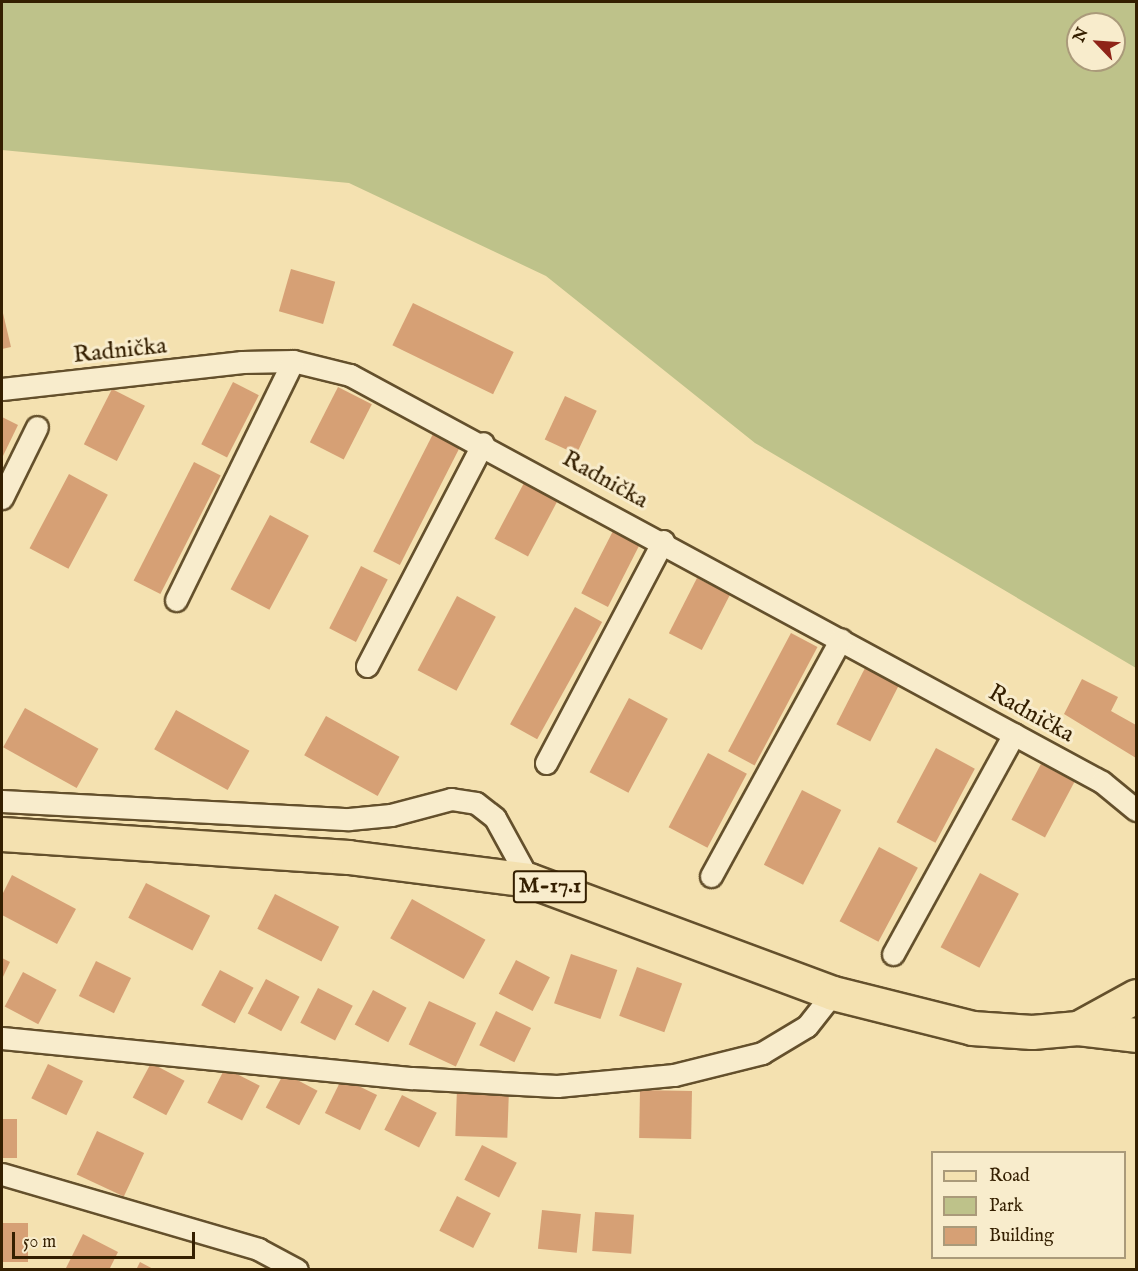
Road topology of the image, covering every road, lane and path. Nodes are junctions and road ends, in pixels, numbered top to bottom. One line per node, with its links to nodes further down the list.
1 (293, 361): 2 (street, Radnička); 4 (street, Radnička); 7 (street)
2 (2, 389)
3 (37, 427): 5 (street)
4 (483, 443): 6 (street, Radnička); 9 (street)
5 (2, 498)
6 (663, 541): 8 (street, Radnička); 11 (street)
7 (176, 600)
8 (842, 639): 10 (street, Radnička); 15 (street)
9 (367, 666)
10 (1014, 734): 13 (street, Radnička); 17 (street)
11 (546, 763)
12 (2, 801): 16 (street)
13 (1137, 810)
14 (2, 834): 16 (main road, M-17.1)
15 (711, 876)
16 (529, 880): 18 (main road, M-17.1)
17 (893, 954)
18 (833, 993): 20 (main road, M-17.1); 22 (street)
19 (1137, 996): 20 (main road, M-17.1)
20 (1078, 1028): 21 (main road, M-17.1)
21 (1137, 1035)
22 (2, 1038)
23 (2, 1174): 24 (street)
24 (297, 1269)

